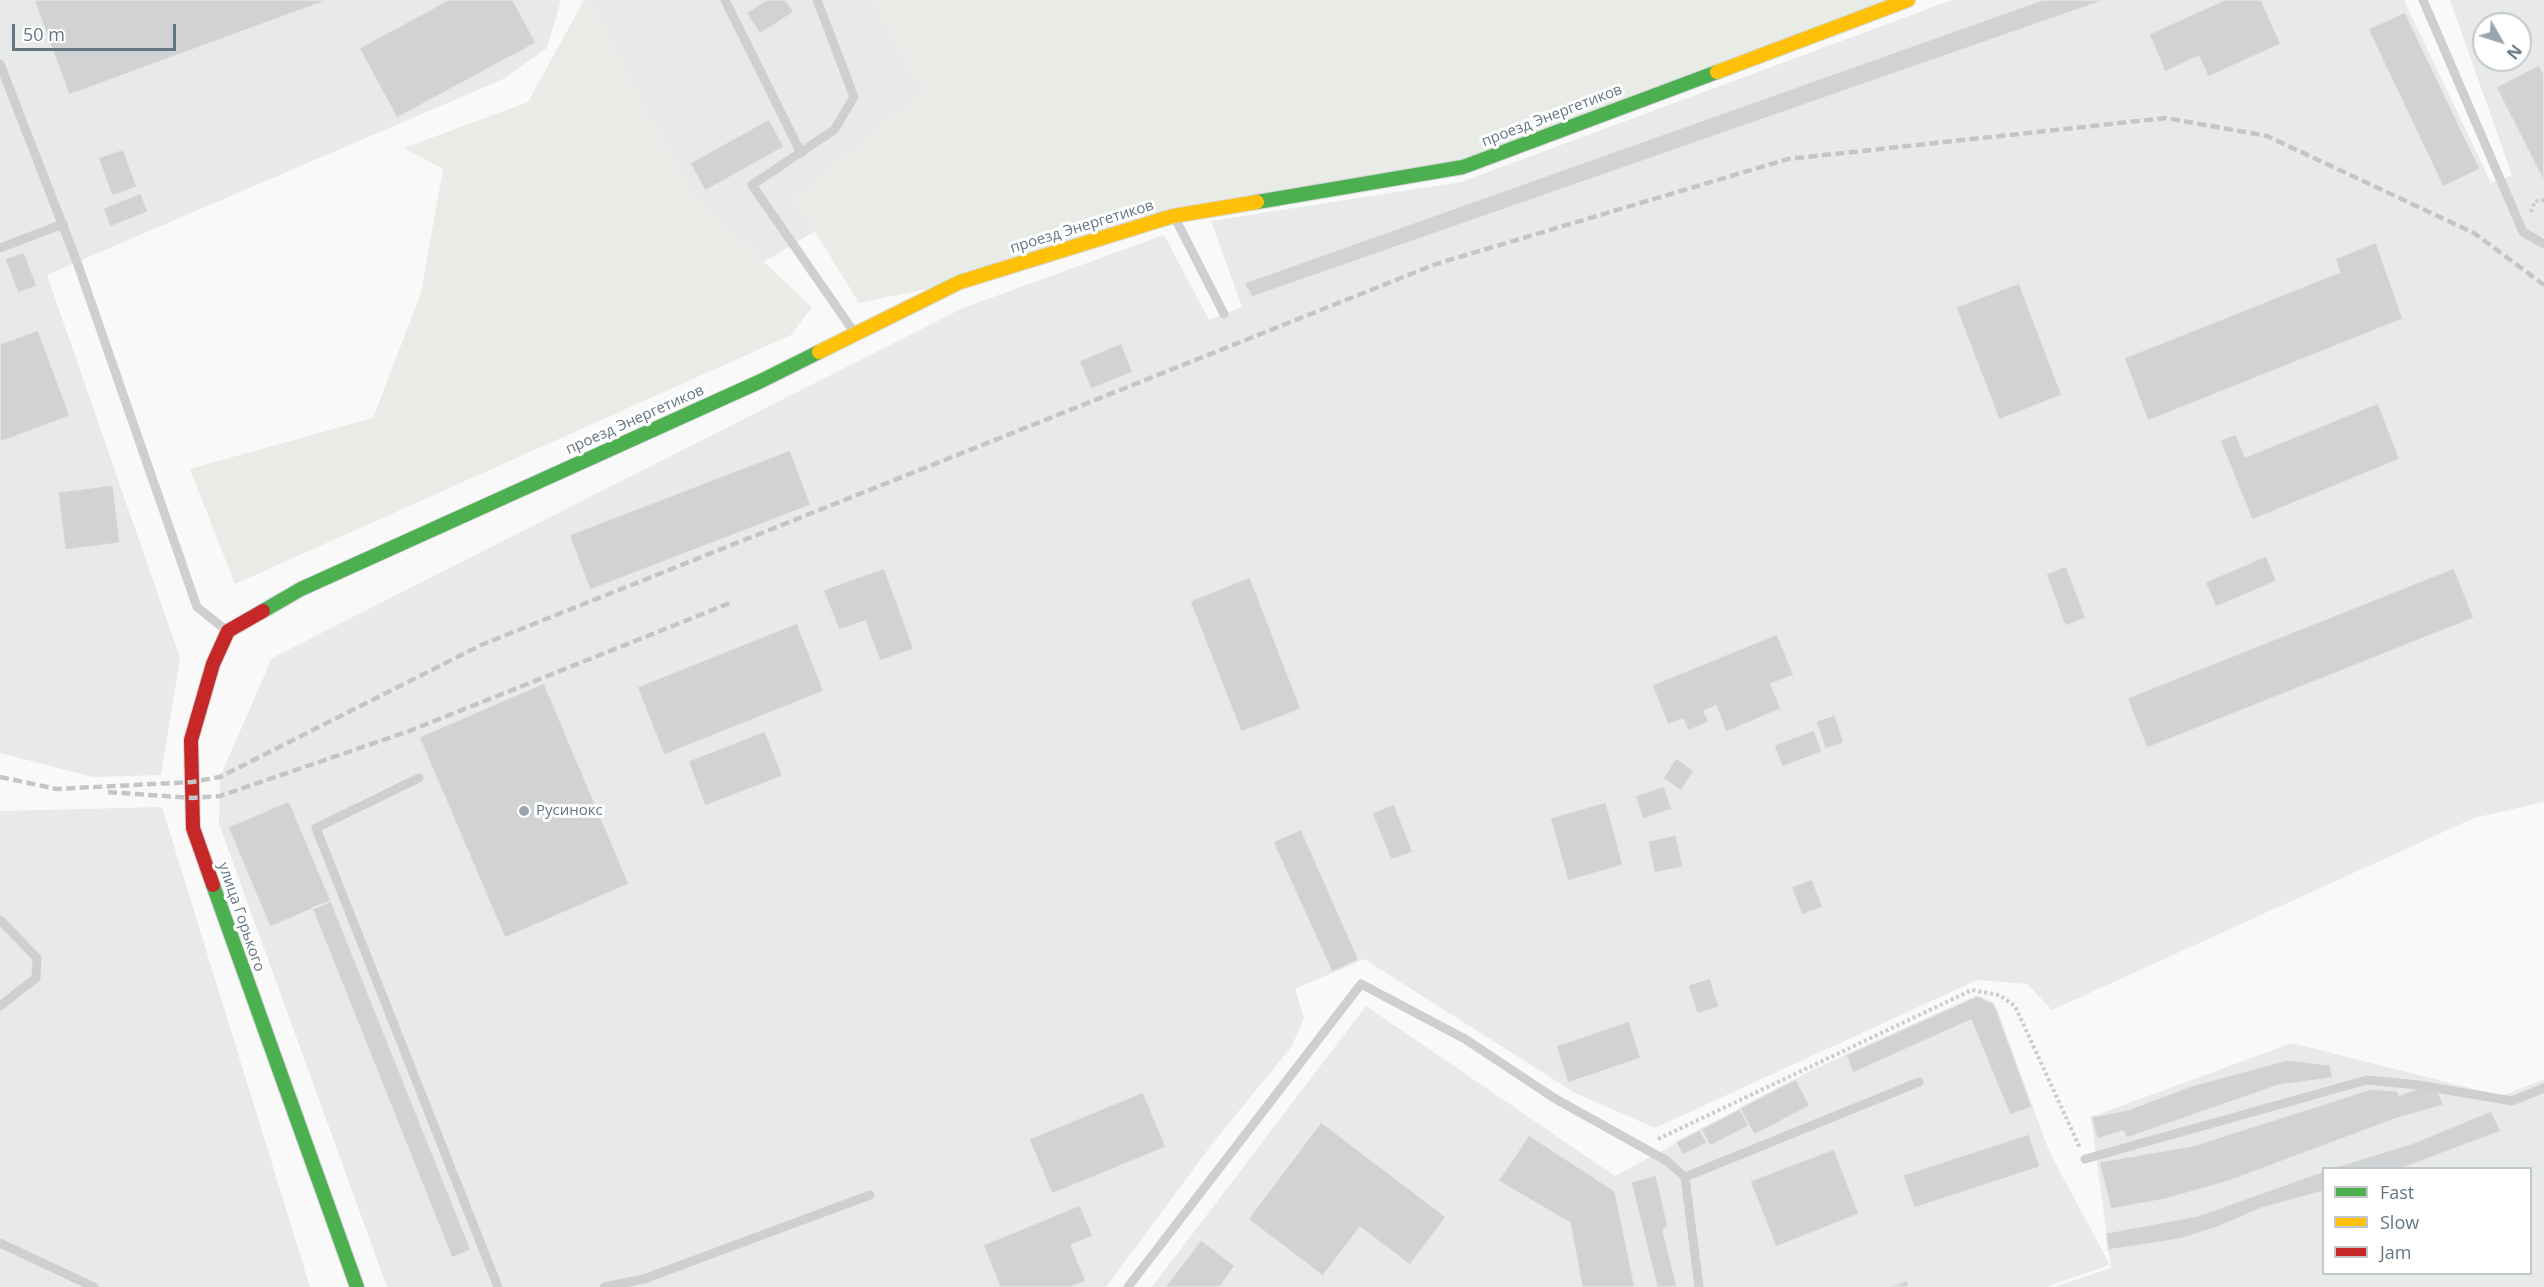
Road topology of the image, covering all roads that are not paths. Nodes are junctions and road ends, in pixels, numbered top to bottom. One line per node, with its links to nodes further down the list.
1 (725, 0): 6 (lane)
2 (817, 0): 6 (lane)
3 (1908, 0): 7 (street, проезд Энергетиков)
4 (2423, 0): 9 (lane)
5 (0, 64): 8 (lane)
6 (801, 153): 12 (lane)
7 (1173, 216): 11 (lane); 12 (street, проезд Энергетиков)
8 (63, 224): 10 (lane); 13 (lane)
9 (2544, 244)
10 (0, 248)
11 (1224, 314)
12 (856, 334): 13 (street, проезд Энергетиков)
13 (228, 632): 24 (street, улица Горького)
14 (418, 778): 25 (lane)
15 (0, 920): 16 (lane)
16 (0, 1006)
17 (1919, 1082): 20 (lane)
18 (2544, 1088): 19 (lane)
19 (2085, 1160)
20 (1685, 1177): 27 (lane); 28 (lane)
21 (870, 1195): 26 (lane)
22 (0, 1243): 23 (lane)
23 (94, 1287)
24 (357, 1287)
25 (498, 1287)
26 (604, 1287)
27 (1128, 1287)
28 (1700, 1287)

